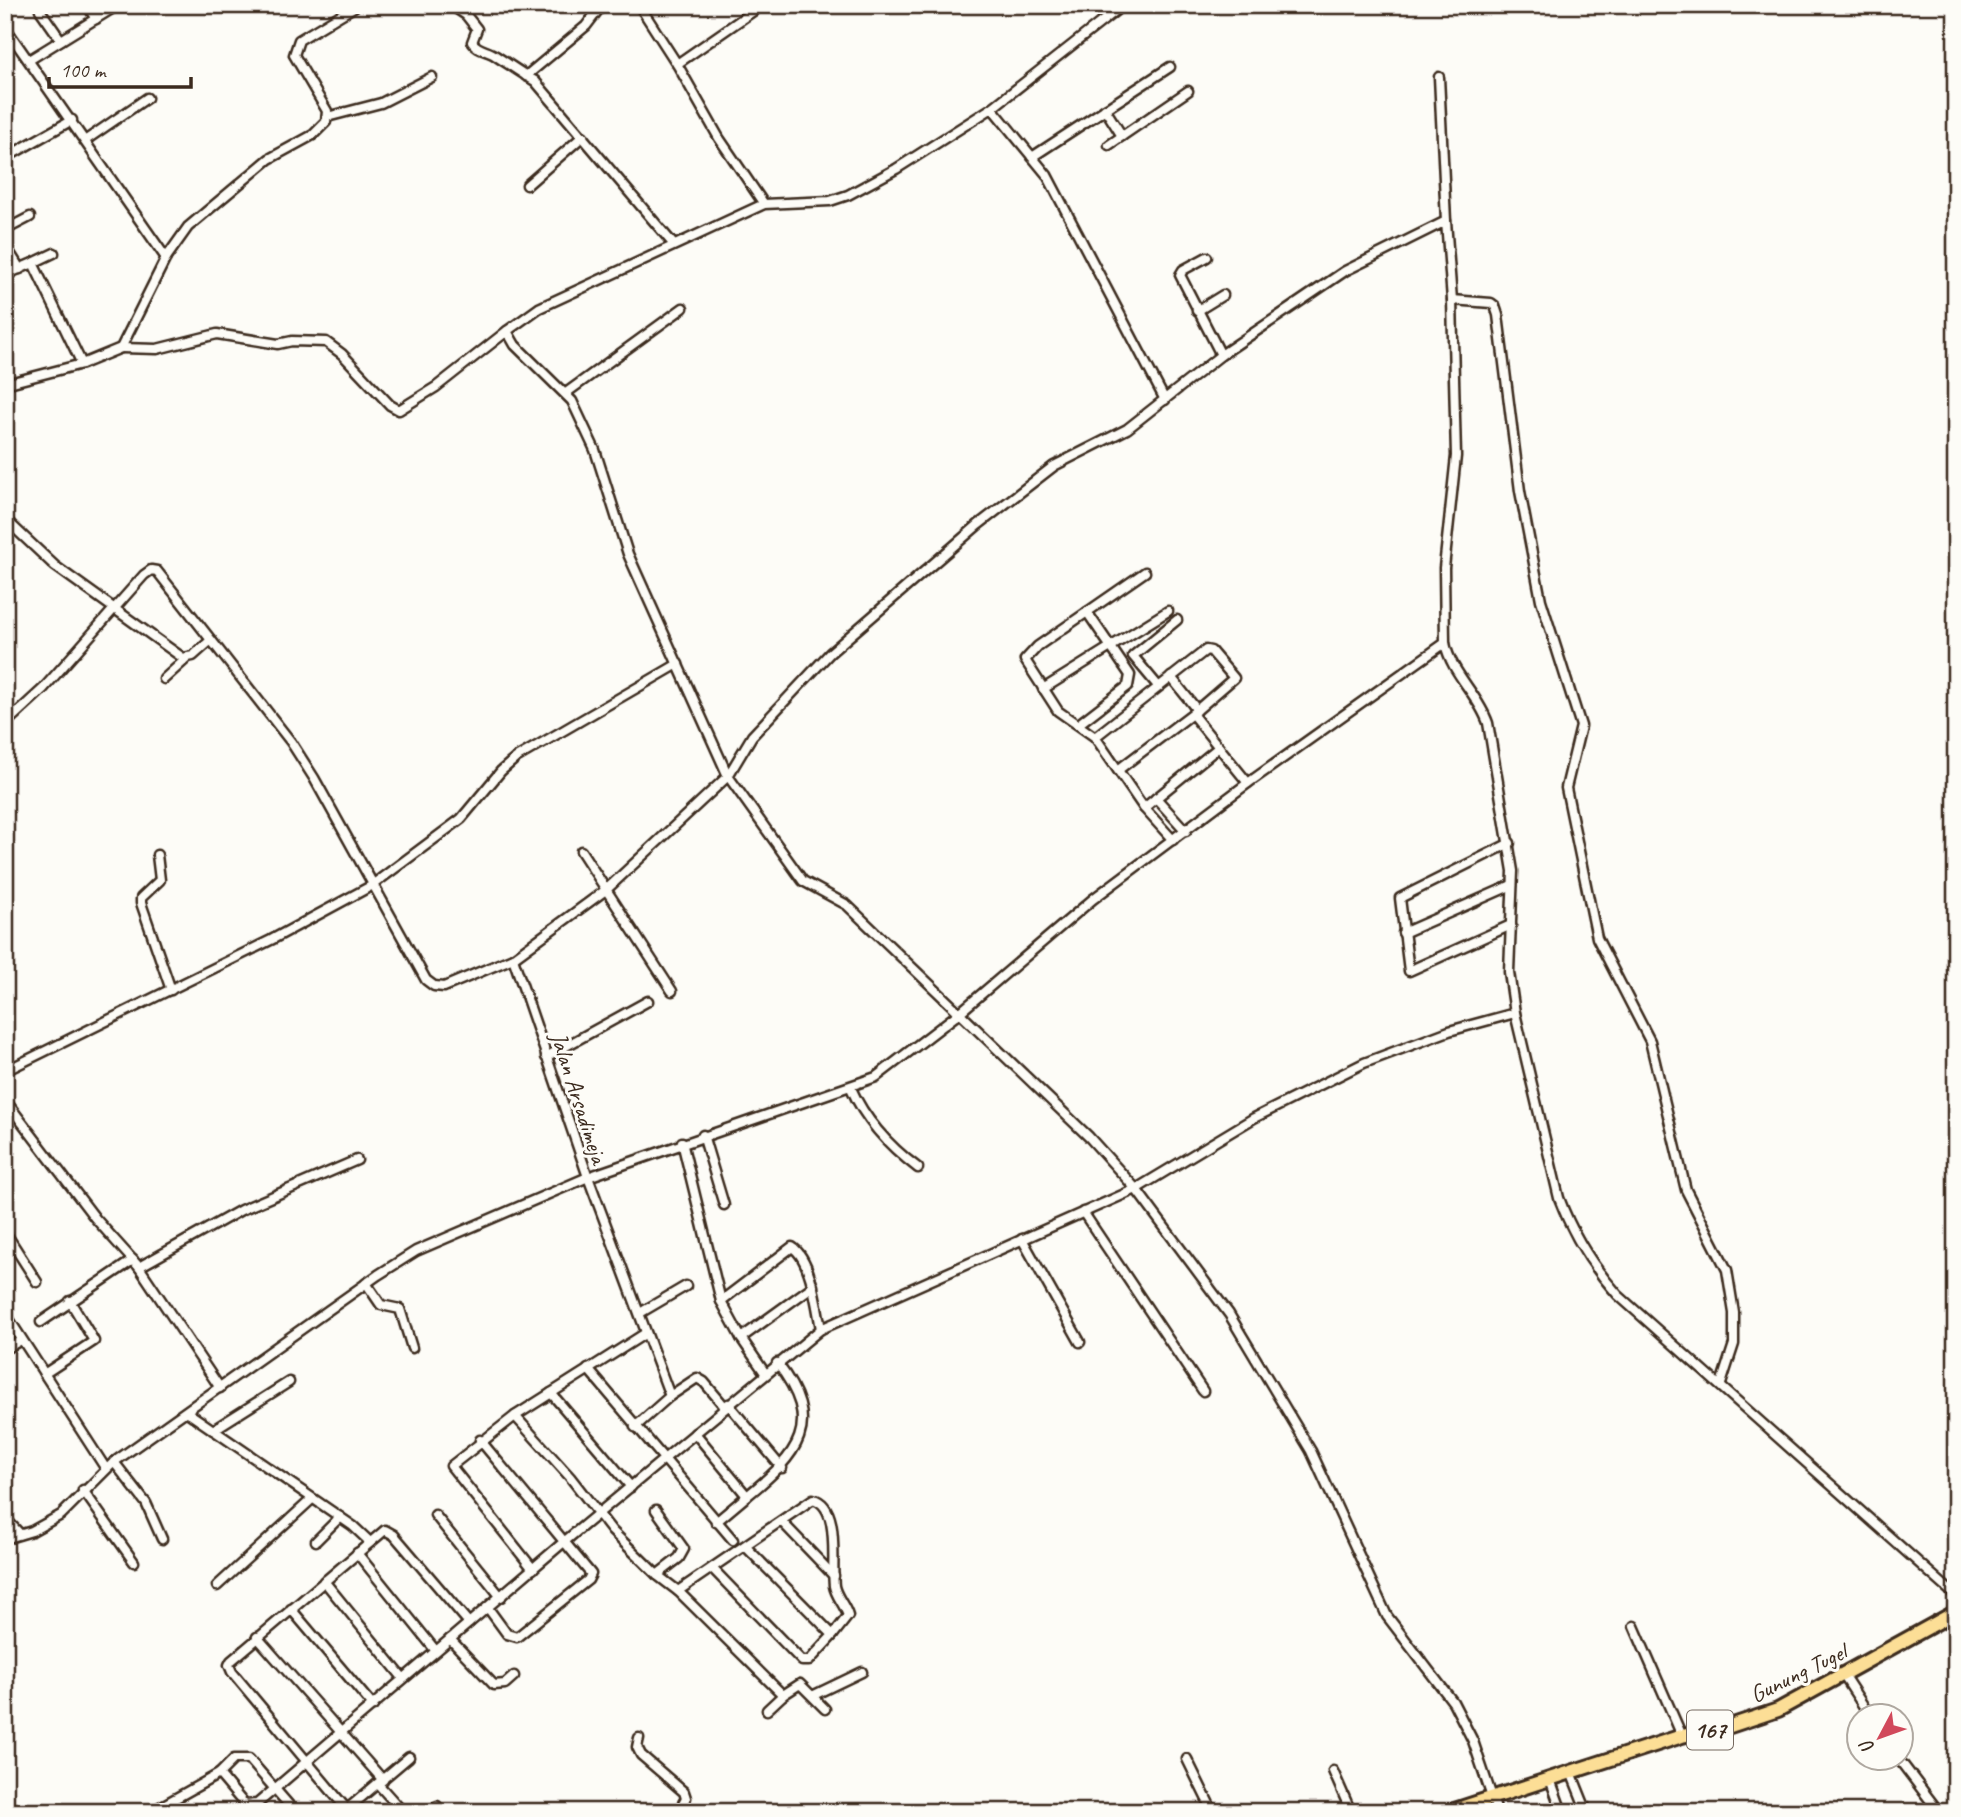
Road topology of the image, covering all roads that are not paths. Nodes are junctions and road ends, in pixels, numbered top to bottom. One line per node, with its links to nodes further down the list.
1 (87, 5): 10 (street)
2 (118, 5): 10 (street)
3 (357, 5): 23 (street)
4 (450, 5): 16 (street)
5 (602, 5): 16 (street)
6 (639, 5): 14 (street)
7 (762, 5): 14 (street)
8 (1123, 5): 21 (street)
9 (40, 10): 12 (street)
10 (96, 19): 12 (street)
11 (5, 27): 13 (street)
12 (61, 40): 13 (street)
13 (29, 60): 24 (street)
14 (677, 64): 32 (street)
15 (1170, 67): 22 (street)
16 (525, 75): 25 (street)
17 (432, 77): 23 (street)
18 (1439, 77): 34 (street)
19 (1188, 91): 26 (street)
20 (147, 98): 27 (street)
21 (992, 108): 29 (street); 32 (street)
22 (1105, 110): 26 (street); 29 (street)
23 (327, 117): 40 (street)
24 (72, 120): 27 (street); 30 (street)
25 (583, 136): 31 (street); 37 (street)
26 (1122, 136): 28 (street)
27 (86, 140): 40 (street)
28 (1109, 145)
29 (1032, 157): 54 (street)
30 (5, 158)
31 (527, 185)
32 (764, 204): 37 (street)
33 (30, 217): 35 (street)
34 (1446, 221): 45 (street); 50 (street)
35 (5, 230)
36 (5, 245): 42 (street)
37 (674, 245): 48 (street)
38 (54, 253): 41 (street)
39 (1207, 257): 47 (street)
40 (166, 258): 49 (street)
41 (33, 263): 42 (street); 51 (street)
42 (20, 269): 43 (street)
43 (5, 275)
44 (1223, 295): 47 (street)
45 (1452, 300): 62 (street); 132 (street)
46 (683, 308): 53 (street)
47 (1197, 310): 50 (street)
48 (507, 331): 49 (street); 53 (street)
49 (121, 348): 51 (street)
50 (1221, 355): 54 (street)
51 (82, 364): 52 (street)
52 (5, 384)
53 (566, 393): 65 (street)
54 (1165, 400): 76 (street)
55 (5, 519): 57 (street)
56 (1145, 572): 59 (street)
57 (115, 611): 61 (street); 64 (street); 72 (street)
58 (1168, 611): 63 (street)
59 (1087, 612): 63 (street); 69 (street)
60 (1177, 620): 68 (street)
61 (211, 640): 64 (street); 86 (street)
62 (1445, 643): 77 (street); 82 (street)
63 (1111, 647): 69 (street); 71 (street)
64 (186, 659): 67 (street)
65 (678, 664): 76 (street); 86 (street)
66 (1171, 677): 68 (street); 70 (street); 70 (street)
67 (164, 679)
68 (1158, 686): 73 (street)
69 (1043, 690): 71 (street)
70 (1195, 712): 74 (street); 75 (street)
71 (1080, 723): 73 (street)
72 (5, 724)
73 (1095, 737): 75 (street)
74 (1219, 747): 77 (street); 78 (street)
75 (1118, 770): 79 (street)
76 (727, 776): 87 (street); 95 (street)
77 (1248, 783): 80 (street)
78 (1156, 798): 79 (street); 80 (street)
79 (1143, 808): 81 (street)
80 (1186, 831): 81 (street)
81 (1173, 840): 95 (street)
82 (1510, 843): 85 (street); 89 (street)
83 (581, 851): 87 (street)
84 (157, 855): 91 (street)
85 (1512, 885): 88 (street); 89 (street)
86 (371, 886): 90 (street); 91 (street)
87 (607, 889): 90 (street); 92 (street)
88 (1511, 925): 89 (street); 94 (street)
89 (1403, 933)
90 (513, 958): 96 (street, Jalan Arsadimeja)
91 (171, 990): 97 (street)
92 (672, 991)
93 (648, 1001): 96 (street)
94 (1515, 1013): 105 (street); 132 (street)
95 (958, 1014): 98 (street); 105 (street)
96 (546, 1058): 104 (street, Jalan Arsadimeja)
97 (5, 1071)
98 (851, 1088): 100 (street); 103 (street)
99 (5, 1100): 110 (street)
100 (703, 1135): 101 (street); 106 (street)
101 (681, 1142): 104 (street); 116 (street)
102 (357, 1160): 110 (street)
103 (918, 1168)
104 (588, 1177): 112 (street, Jalan Arsadimeja); 118 (street)
105 (1136, 1189): 107 (street); 210 (street)
106 (723, 1205)
107 (1083, 1212): 109 (street); 134 (street)
108 (5, 1232): 111 (street)
109 (1022, 1239): 120 (street); 124 (street)
110 (136, 1264): 115 (street); 133 (street)
111 (37, 1282)
112 (366, 1283): 125 (street); 133 (street, Jalan Arsadimeja)
113 (686, 1286): 118 (street)
114 (813, 1286): 116 (street); 120 (street); 122 (street)
115 (70, 1301): 119 (street); 130 (street)
116 (720, 1301): 122 (street)
117 (5, 1313): 123 (street)
118 (639, 1313): 121 (street)
119 (41, 1322)
120 (821, 1329): 127 (street)
121 (646, 1333): 128 (street); 136 (street)
122 (741, 1338): 129 (street)
123 (21, 1340): 126 (street); 130 (street)
124 (1080, 1342)
125 (412, 1348)
126 (5, 1349)
127 (777, 1363): 129 (street); 146 (street)
128 (588, 1370): 135 (street); 140 (street)
129 (765, 1373): 137 (street)
130 (44, 1374): 147 (street)
131 (289, 1382): 141 (street)
132 (1721, 1384): 176 (street)
133 (220, 1388): 138 (street, Jalan Arsadimeja)
134 (1203, 1391)
135 (551, 1393): 139 (street); 148 (street)
136 (670, 1396): 137 (street); 140 (street)
137 (727, 1406): 142 (street); 146 (street)
138 (187, 1412): 141 (street); 145 (street, Jalan Arsadimeja)
139 (515, 1416): 143 (street); 154 (street)
140 (635, 1427): 144 (street)
141 (213, 1430): 151 (street)
142 (695, 1433): 144 (street); 150 (street)
143 (480, 1440): 164 (street); 170 (street)
144 (663, 1460): 148 (street); 157 (street)
145 (114, 1462): 147 (street, Jalan Arsadimeja); 161 (street)
146 (782, 1468): 150 (street)
147 (106, 1469): 149 (street, Jalan Arsadimeja)
148 (631, 1487): 154 (street)
149 (83, 1490): 159 (street, Jalan Arsadimeja); 168 (street)
150 (747, 1496): 157 (street)
151 (312, 1499): 155 (street); 174 (street)
152 (656, 1510): 171 (street)
153 (435, 1515): 177 (street)
154 (598, 1515): 164 (street); 171 (street)
155 (340, 1517): 163 (street); 165 (street)
156 (5, 1518): 159 (street)
157 (716, 1522): 162 (street)
158 (782, 1522): 166 (street); 172 (street); 172 (street)
159 (20, 1534): 160 (street, Jalan Arsadimeja)
160 (5, 1539)
161 (162, 1539)
162 (733, 1540)
163 (316, 1541)
164 (565, 1541): 170 (street); 178 (street)
165 (370, 1542): 167 (street); 181 (street)
166 (745, 1546): 169 (street); 183 (street)
167 (357, 1553): 173 (street); 186 (street)
168 (134, 1562)
169 (712, 1568): 175 (street); 183 (street)
170 (533, 1569): 177 (street)
171 (657, 1575): 175 (street)
172 (834, 1576): 183 (street)
173 (324, 1581): 179 (street); 190 (street)
174 (217, 1586)
175 (678, 1591): 191 (street)
176 (1956, 1596)
177 (501, 1597): 178 (street)
178 (488, 1608): 181 (street)
179 (291, 1609): 184 (street); 194 (street)
180 (1956, 1612): 189 (main road, Gunung Tugel / 167)
181 (469, 1623): 185 (street)
182 (1634, 1626): 198 (street)
183 (833, 1635)
184 (257, 1637): 197 (street); 202 (street)
185 (450, 1639): 186 (street); 188 (street)
186 (436, 1651): 190 (street)
187 (862, 1672): 192 (street)
188 (514, 1676)
189 (1844, 1676): 193 (street); 198 (main road, Gunung Tugel / 167)
190 (403, 1678): 194 (street)
191 (783, 1695): 192 (street); 196 (street)
192 (814, 1695): 195 (street)
193 (1861, 1702)
194 (373, 1706): 197 (street)
195 (825, 1709)
196 (767, 1710)
197 (342, 1733): 202 (street); 208 (street)
198 (1682, 1736): 204 (main road, Gunung Tugel / 167)
199 (639, 1738): 216 (street)
200 (409, 1757): 208 (street)
201 (1187, 1759): 217 (street)
202 (307, 1764): 209 (street); 212 (street)
203 (1333, 1771): 218 (street)
204 (1570, 1772): 207 (main road, Gunung Tugel / 167); 222 (street)
205 (1909, 1772): 223 (street)
206 (219, 1774): 209 (street); 211 (street); 213 (street)
207 (1550, 1779): 210 (main road, Gunung Tugel / 167); 221 (street)
208 (381, 1782): 212 (street); 215 (street)
209 (274, 1790): 211 (street); 214 (street)
210 (1494, 1797): 219 (main road, Gunung Tugel / 167); 220 (street)
211 (245, 1808)
212 (347, 1811)
213 (151, 1812)
214 (295, 1812)
215 (403, 1812)
216 (678, 1812)
217 (1213, 1812)
218 (1351, 1812)
219 (1448, 1812)
220 (1497, 1812)
221 (1562, 1812)
222 (1587, 1812)
223 (1939, 1812)

